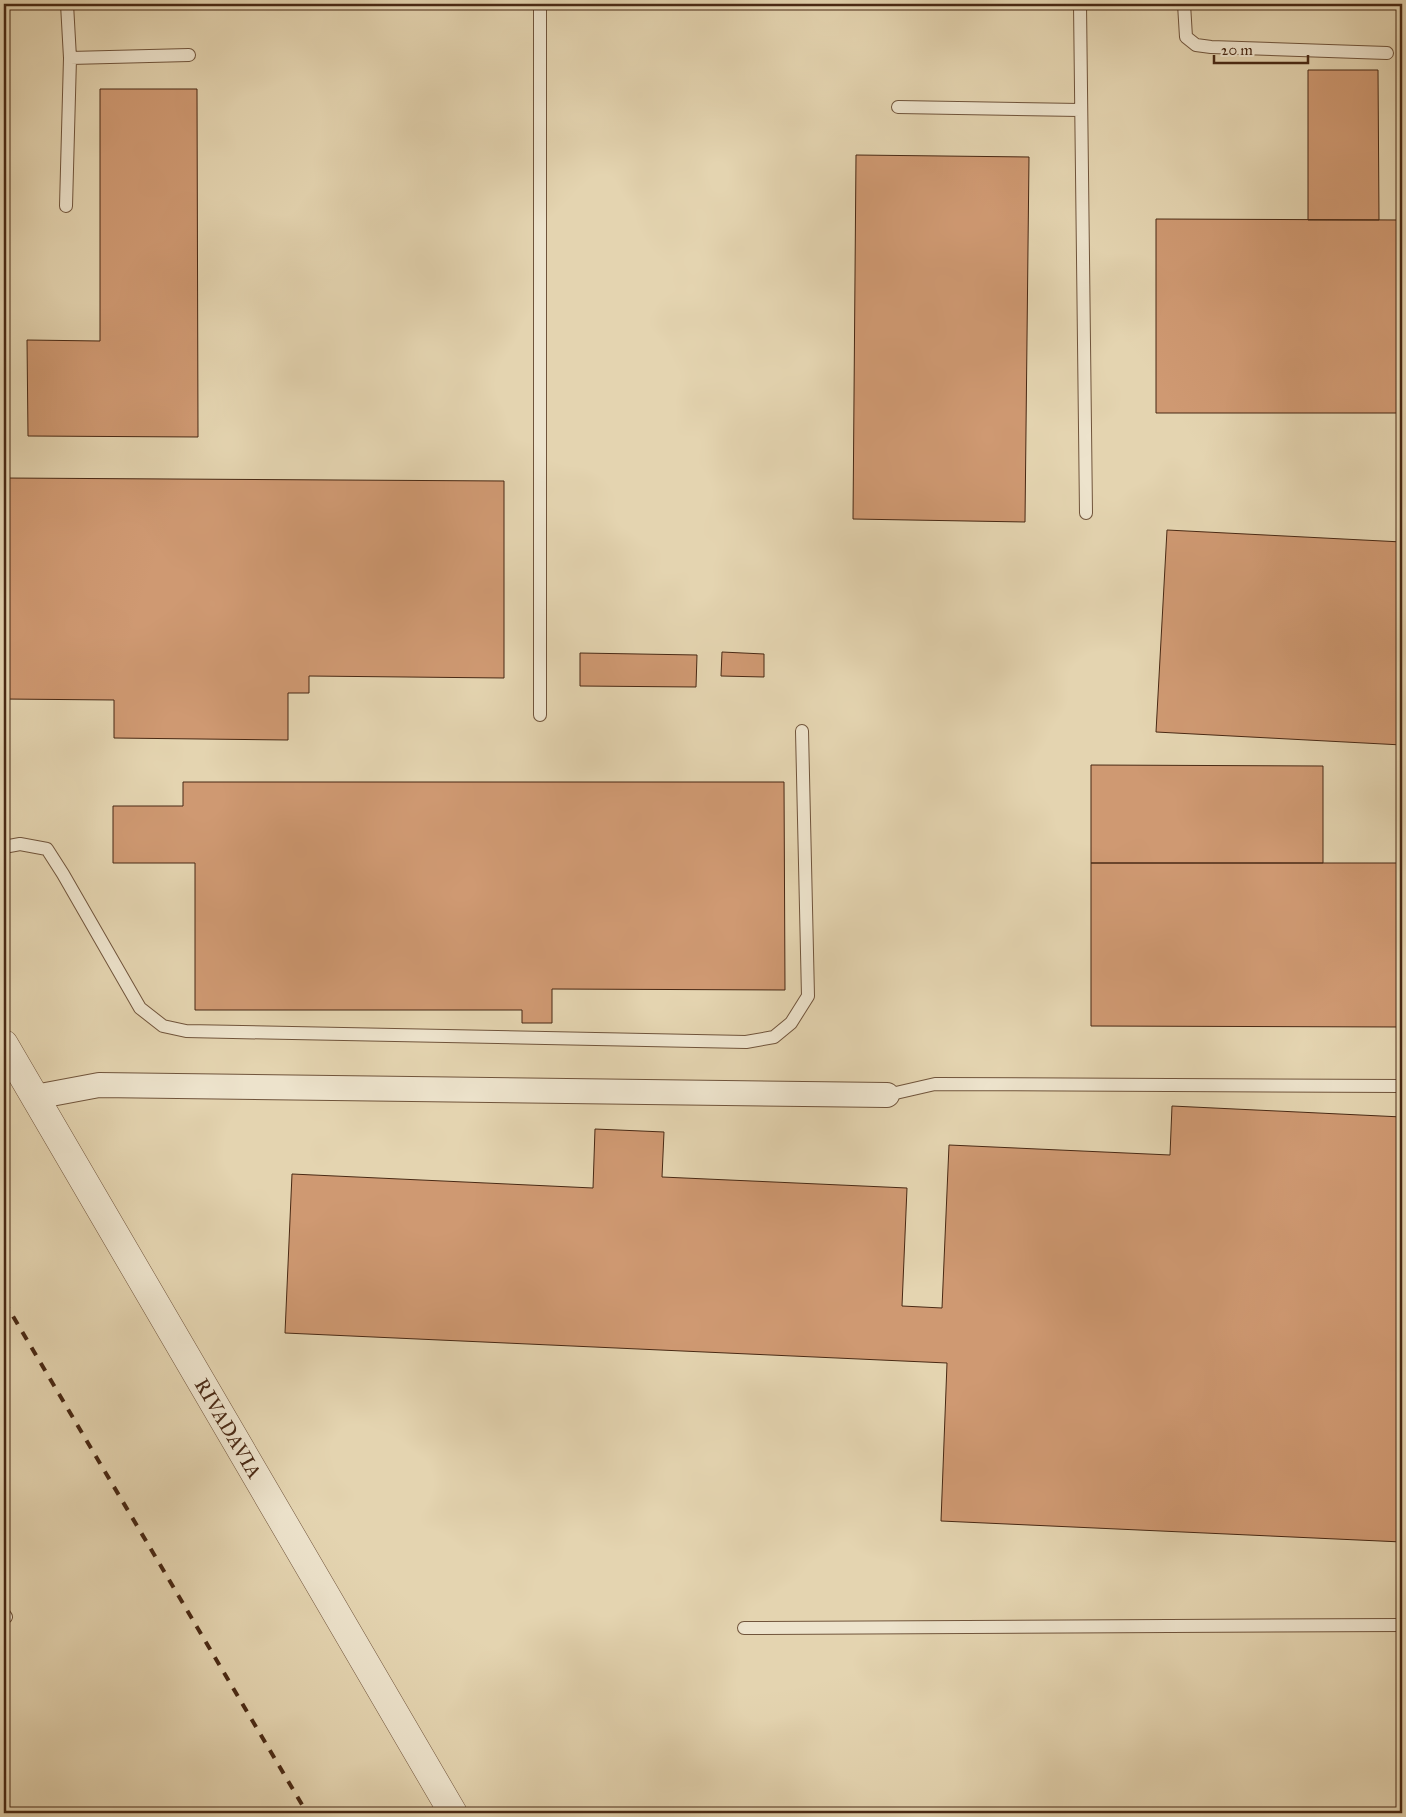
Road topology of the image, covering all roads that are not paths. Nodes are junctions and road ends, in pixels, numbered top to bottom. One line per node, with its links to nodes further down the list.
1 (67, 4): 7 (lane)
2 (540, 4): 12 (lane)
3 (1080, 4): 9 (lane)
4 (1184, 4): 5 (lane)
5 (1387, 52)
6 (189, 55): 7 (lane)
7 (70, 58): 10 (lane)
8 (898, 107): 9 (lane)
9 (1080, 110): 11 (lane)
10 (66, 206)
11 (1086, 513)
12 (540, 714)
13 (802, 731): 14 (lane)
14 (4, 847)
15 (4, 1044): 18 (street, RIVADAVIA)
16 (1402, 1086): 17 (lane)
17 (887, 1095): 18 (street)
18 (35, 1097): 21 (street, RIVADAVIA)
19 (1402, 1625): 20 (lane)
20 (744, 1628)
21 (453, 1813)

